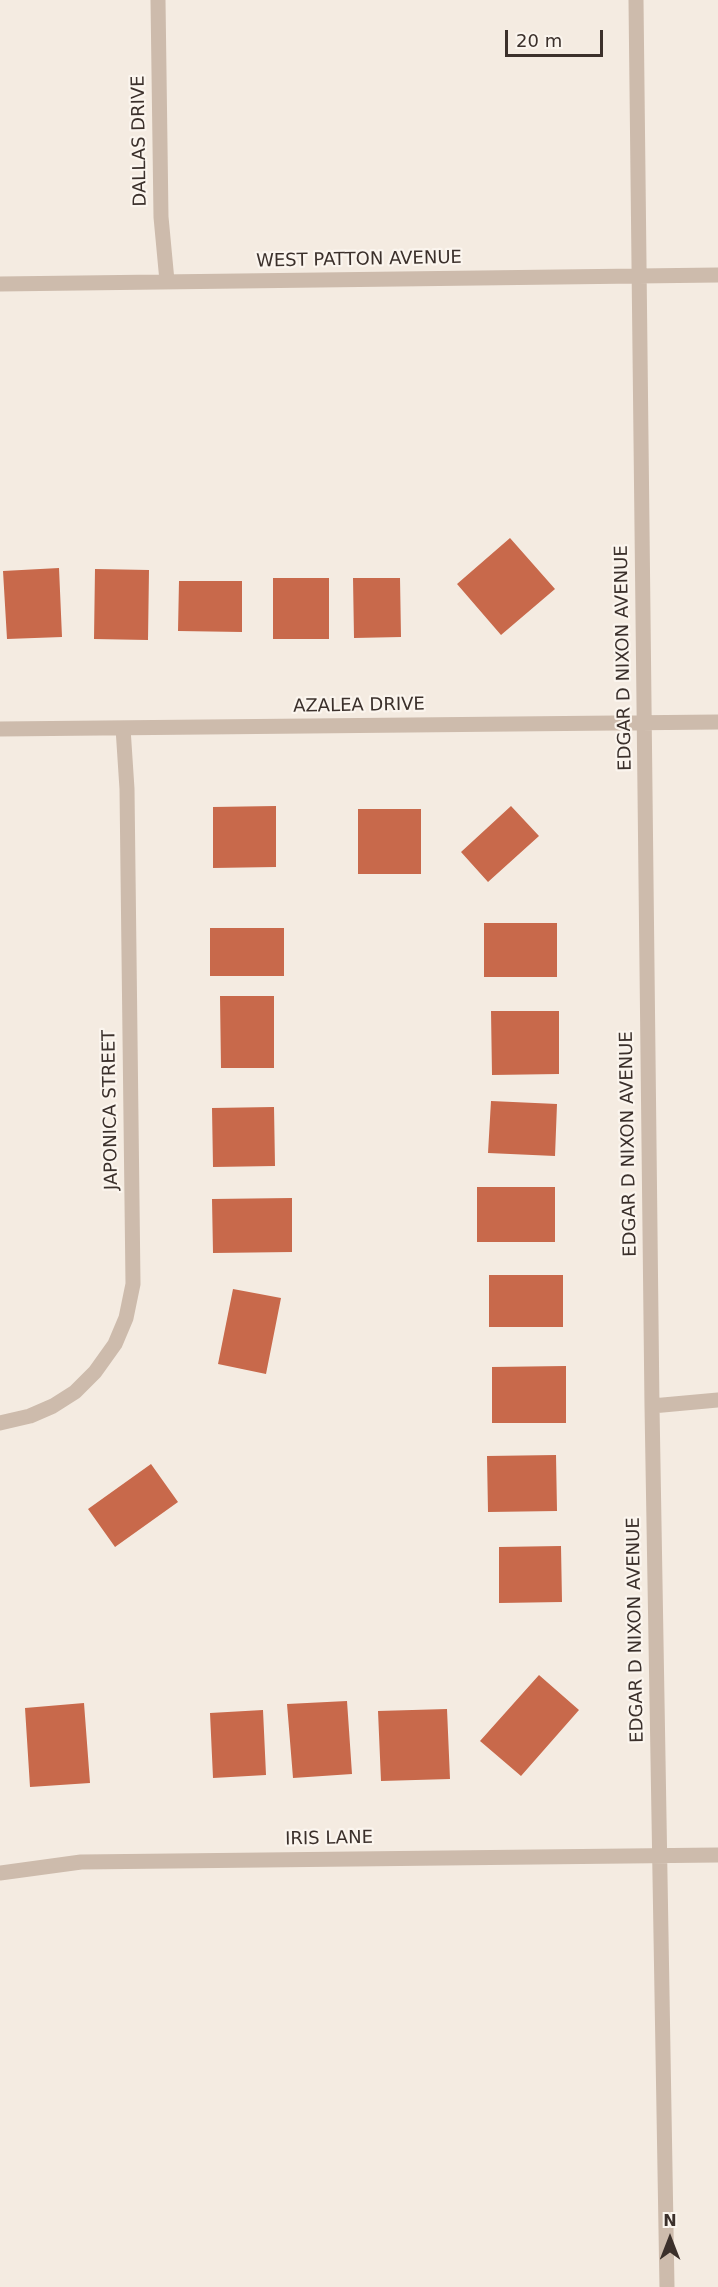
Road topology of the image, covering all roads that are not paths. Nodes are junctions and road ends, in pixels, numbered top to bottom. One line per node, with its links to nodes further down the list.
1 (158, 0): 5 (street, DALLAS DRIVE)
2 (636, 0): 4 (street, EDGAR D NIXON AVENUE)
3 (718, 274): 4 (street, WEST PATTON AVENUE)
4 (639, 276): 5 (street, WEST PATTON AVENUE); 8 (street, EDGAR D NIXON AVENUE)
5 (167, 282): 6 (street, WEST PATTON AVENUE)
6 (0, 284)
7 (718, 722): 8 (street, AZALEA DRIVE)
8 (644, 723): 10 (street, AZALEA DRIVE); 12 (street, EDGAR D NIXON AVENUE)
9 (0, 729): 10 (street, AZALEA DRIVE)
10 (123, 729): 13 (street, JAPONICA STREET)
11 (718, 1400): 12 (street)
12 (652, 1406): 14 (street, EDGAR D NIXON AVENUE)
13 (0, 1423)
14 (658, 1855): 15 (street, IRIS LANE); 16 (street, IRIS LANE); 17 (street, EDGAR D NIXON AVENUE)
15 (718, 1855)
16 (0, 1873)
17 (667, 2287)

